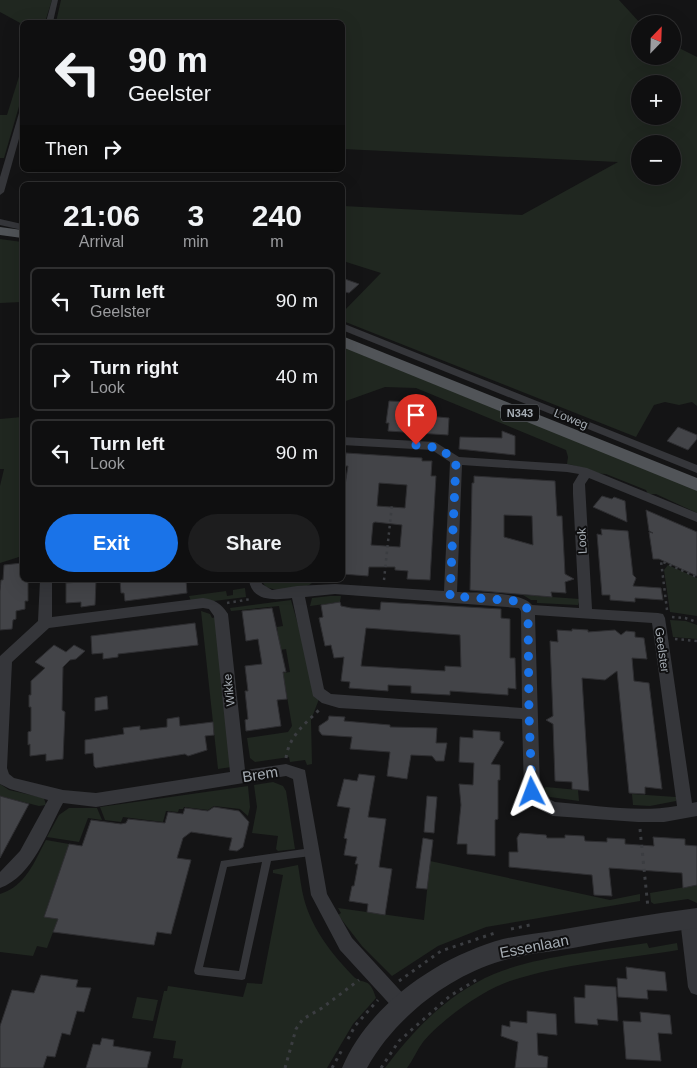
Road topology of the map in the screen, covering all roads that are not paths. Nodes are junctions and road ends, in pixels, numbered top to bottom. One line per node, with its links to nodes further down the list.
1 (55, 0): 2 (street)
2 (50, 20)
3 (20, 122): 4 (street)
4 (0, 192)
5 (0, 222): 6 (street)
6 (20, 227)
7 (0, 231): 8 (main road)
8 (20, 234)
9 (0, 238): 10 (main road)
10 (20, 240)
11 (345, 327): 15 (street, Loweg)
12 (345, 342): 17 (main road, N343)
13 (345, 441): 14 (street)
14 (456, 462): 16 (street); 23 (street)
15 (697, 469)
16 (587, 472): 18 (street); 25 (street, Look)
17 (697, 485)
18 (697, 518)
19 (46, 582): 26 (street)
20 (255, 582): 22 (street, Geelster)
21 (323, 584): 22 (street, Geelster); 23 (street, Geelster)
22 (297, 592): 28 (street)
23 (450, 596): 24 (street, Geelster)
24 (528, 610): 25 (street, Geelster); 28 (street, Geelster)
25 (586, 613): 32 (street, Geelster)
26 (45, 623): 27 (street, Brem); 30 (street, Wikke)
27 (3, 660): 29 (street, Brem)
28 (529, 714): 32 (street, Geelster)
29 (0, 769): 31 (street, Brem)
30 (238, 778): 31 (street, Brem); 33 (street, Brem)
31 (58, 797): 35 (street)
32 (691, 809)
33 (312, 852): 34 (lane); 38 (street, Brem)
34 (267, 859): 34 (lane)
35 (0, 881)
36 (692, 918): 37 (street); 38 (street, Essenlaan)
37 (697, 987)
38 (395, 998): 39 (street, Essenlaan)
39 (354, 1068)

